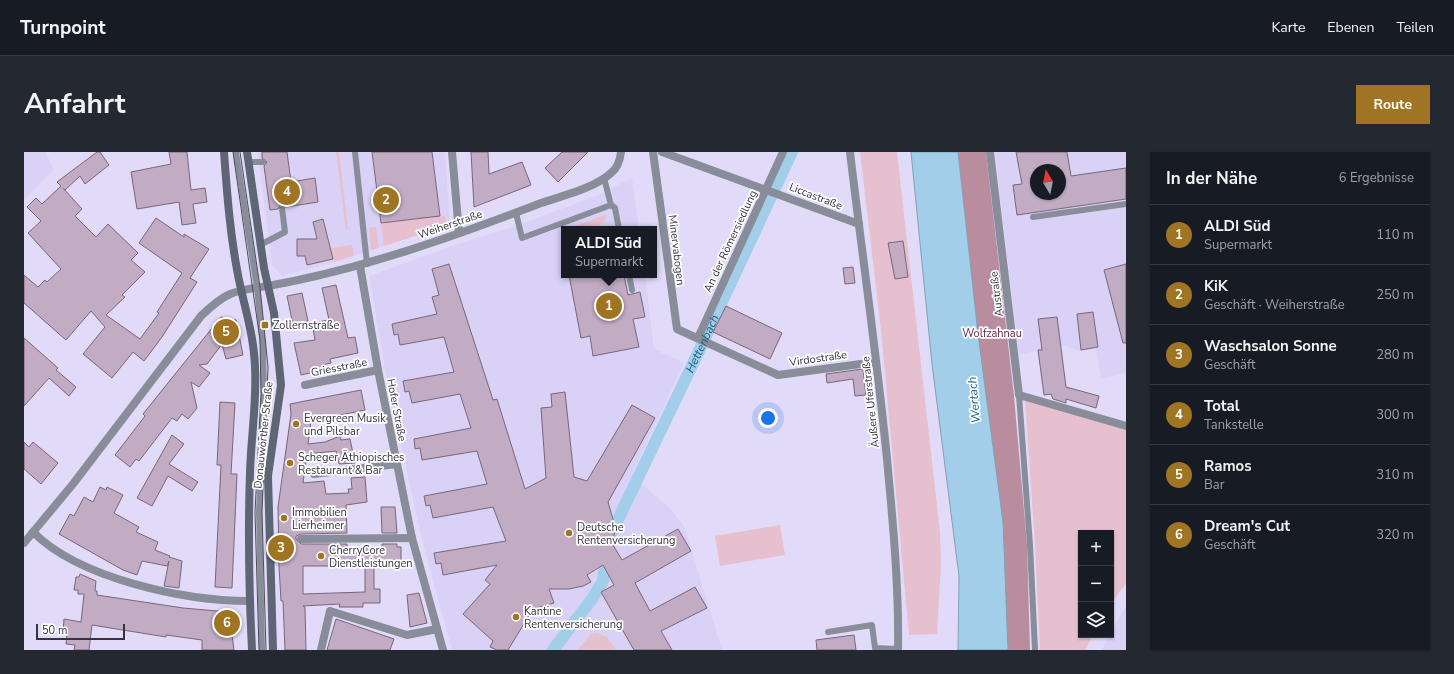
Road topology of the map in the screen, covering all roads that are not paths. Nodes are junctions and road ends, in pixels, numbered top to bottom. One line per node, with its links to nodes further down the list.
1 (224, 152): 29 (main road, Donauwörther Straße)
2 (236, 152): 28 (lane)
3 (247, 152): 12 (main road, Donauwörther Straße)
4 (355, 152): 25 (lane)
5 (452, 152): 23 (street)
6 (621, 152): 14 (street, Weiherstraße)
7 (653, 152): 31 (street, Minervabogen)
8 (662, 152): 15 (street)
9 (783, 152): 15 (street, An der Römersiedlung)
10 (850, 152): 21 (street, Äußere Uferstraße)
11 (990, 152): 36 (street, Austraße)
12 (248, 162): 13 (lane); 24 (main road, Donauwörther Straße)
13 (263, 162)
14 (604, 178): 17 (lane); 19 (street, Weiherstraße)
15 (766, 189): 21 (street, Liccastraße); 31 (street, An der Römersiedlung)
16 (1126, 204): 20 (lane)
17 (611, 205): 19 (lane); 22 (lane)
18 (282, 208): 24 (lane)
19 (516, 213): 23 (street, Weiherstraße)
20 (1033, 217)
21 (859, 224): 32 (street, Äußere Uferstraße)
22 (618, 226)
23 (459, 233): 25 (street, Weiherstraße)
24 (260, 245): 27 (main road, Donauwörther Straße)
25 (363, 265): 27 (street, Weiherstraße); 34 (street, Hofer Straße)
26 (630, 278): 30 (lane)
27 (268, 286): 28 (street); 41 (main road, Donauwörther Straße)
28 (257, 288): 29 (street); 38 (lane)
29 (241, 290): 42 (street); 46 (main road, Donauwörther Straße)
30 (632, 290)
31 (698, 338): 32 (street, Virdostraße)
32 (876, 362): 33 (lane); 49 (street, Äußere Uferstraße)
33 (836, 364)
34 (378, 370): 35 (street, Griesstraße); 39 (street, Hofer Straße)
35 (305, 385)
36 (1019, 395): 37 (street); 55 (lane)
37 (1126, 426)
38 (262, 454): 41 (lane); 51 (lane)
39 (397, 464): 40 (street); 43 (street, Hofer Straße)
40 (314, 474)
41 (268, 476): 52 (main road, Donauwörther Straße)
42 (33, 532): 45 (street); 46 (street)
43 (412, 538): 44 (street); 47 (street, Hofer Straße)
44 (300, 539)
45 (24, 543)
46 (250, 601): 50 (main road, Donauwörther Straße)
47 (437, 629): 53 (street); 54 (street, Hofer Straße)
48 (828, 632): 49 (lane)
49 (898, 649)
50 (252, 650)
51 (262, 650)
52 (272, 650)
53 (321, 650)
54 (442, 650)
55 (1035, 650)

